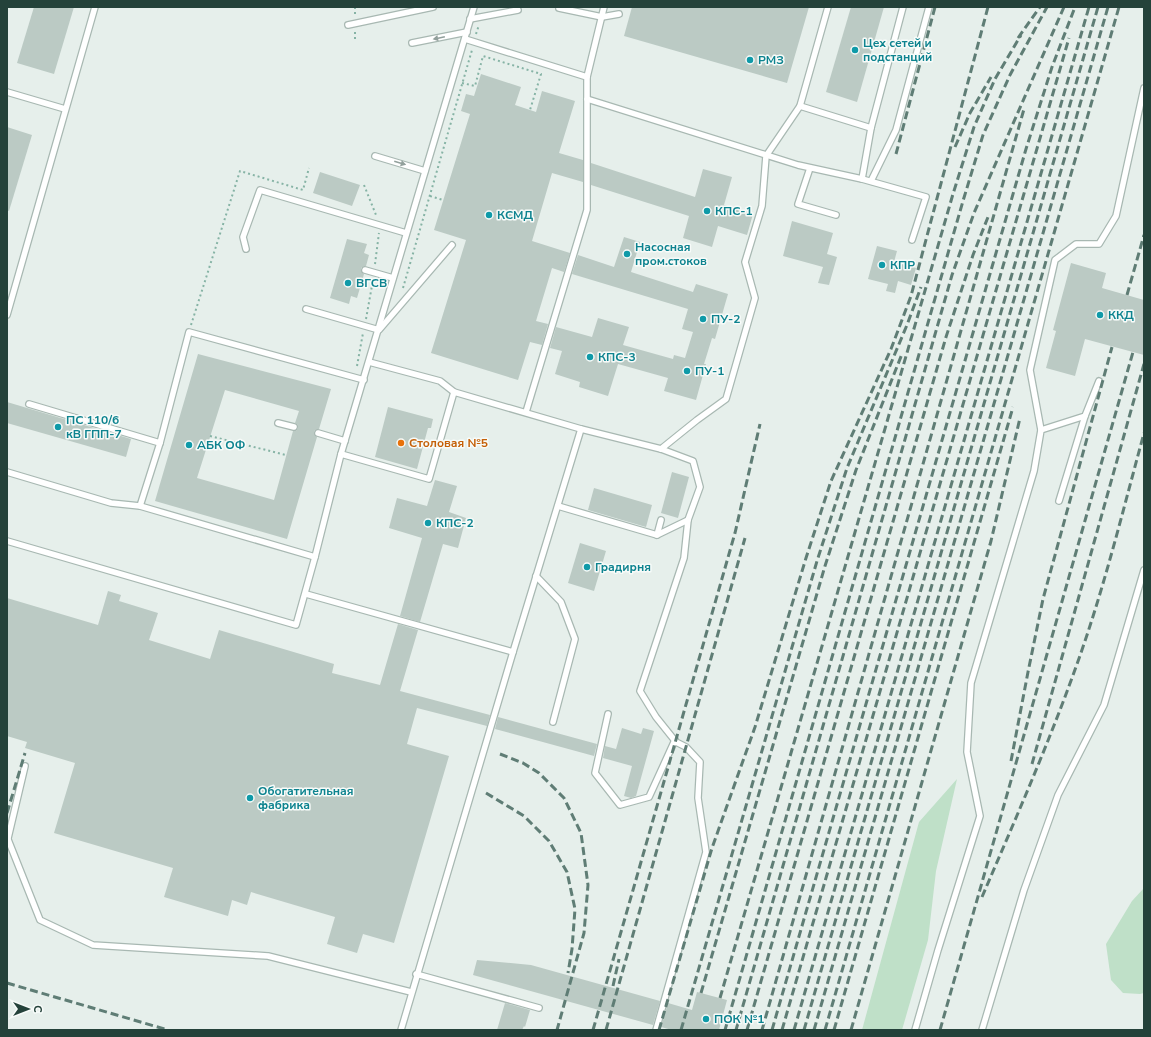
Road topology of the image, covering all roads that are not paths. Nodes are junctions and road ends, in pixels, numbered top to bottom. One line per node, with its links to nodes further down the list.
1 (95, 7): 22 (lane)
2 (433, 7): 13 (lane)
3 (474, 7): 12 (lane)
4 (604, 7): 11 (lane)
5 (828, 7): 21 (lane)
6 (903, 7): 23 (lane)
7 (929, 7): 29 (lane)
8 (559, 8): 11 (lane)
9 (518, 10): 12 (lane)
10 (619, 14): 11 (lane)
11 (602, 17): 17 (lane)
12 (470, 19): 14 (lane)
13 (348, 25)
14 (467, 32): 15 (lane); 16 (lane, one-way to 16)
15 (465, 39): 17 (lane); 27 (lane)
16 (412, 43)
17 (587, 76): 20 (lane)
18 (1144, 88): 50 (lane)
19 (7, 92): 22 (lane)
20 (587, 99): 25 (lane); 45 (lane)
21 (800, 106): 23 (lane); 25 (lane)
22 (65, 109): 38 (lane)
23 (871, 128): 28 (lane)
24 (375, 156): 27 (lane, one-way to 27)
25 (766, 156): 26 (lane); 54 (lane)
26 (810, 168): 28 (lane); 30 (lane)
27 (425, 171): 31 (lane)
28 (862, 179): 29 (lane)
29 (871, 181): 32 (lane)
30 (836, 215)
31 (406, 233): 34 (lane); 36 (lane)
32 (912, 240)
33 (452, 245): 39 (lane)
34 (246, 249)
35 (365, 270): 36 (lane)
36 (393, 278): 39 (lane)
37 (306, 309): 39 (lane)
38 (7, 315)
39 (379, 330): 40 (lane)
40 (369, 362): 41 (lane); 43 (lane)
41 (364, 380): 52 (lane); 53 (lane)
42 (1098, 381): 46 (lane)
43 (454, 392): 45 (lane); 55 (lane)
44 (29, 404): 53 (lane)
45 (526, 412): 49 (lane)
46 (1085, 416): 50 (lane); 57 (lane)
47 (278, 423): 48 (lane)
48 (294, 427)
49 (581, 429): 54 (lane); 59 (lane)
50 (1041, 430): 79 (lane)
51 (318, 433): 52 (lane)
52 (345, 441): 55 (lane)
53 (160, 442): 58 (lane)
54 (661, 449): 61 (lane)
55 (341, 454): 64 (lane)
56 (7, 472): 58 (lane)
57 (1059, 500)
58 (140, 506): 64 (lane)
59 (558, 506): 62 (lane); 66 (lane)
60 (661, 520): 62 (lane)
61 (688, 520): 62 (lane); 71 (lane)
62 (657, 535)
63 (7, 541): 67 (lane)
64 (315, 557): 67 (lane)
65 (1144, 570): 80 (lane)
66 (536, 576): 68 (lane); 70 (lane)
67 (306, 594): 68 (lane)
68 (513, 652): 74 (lane)
69 (608, 714): 71 (lane)
70 (553, 722)
71 (675, 740): 78 (lane)
72 (25, 766): 73 (lane)
73 (7, 837): 75 (lane)
74 (416, 974): 75 (lane); 76 (lane)
75 (411, 992): 77 (lane)
76 (539, 1008)
77 (401, 1030)
78 (656, 1030)
79 (915, 1030)
80 (982, 1030)

